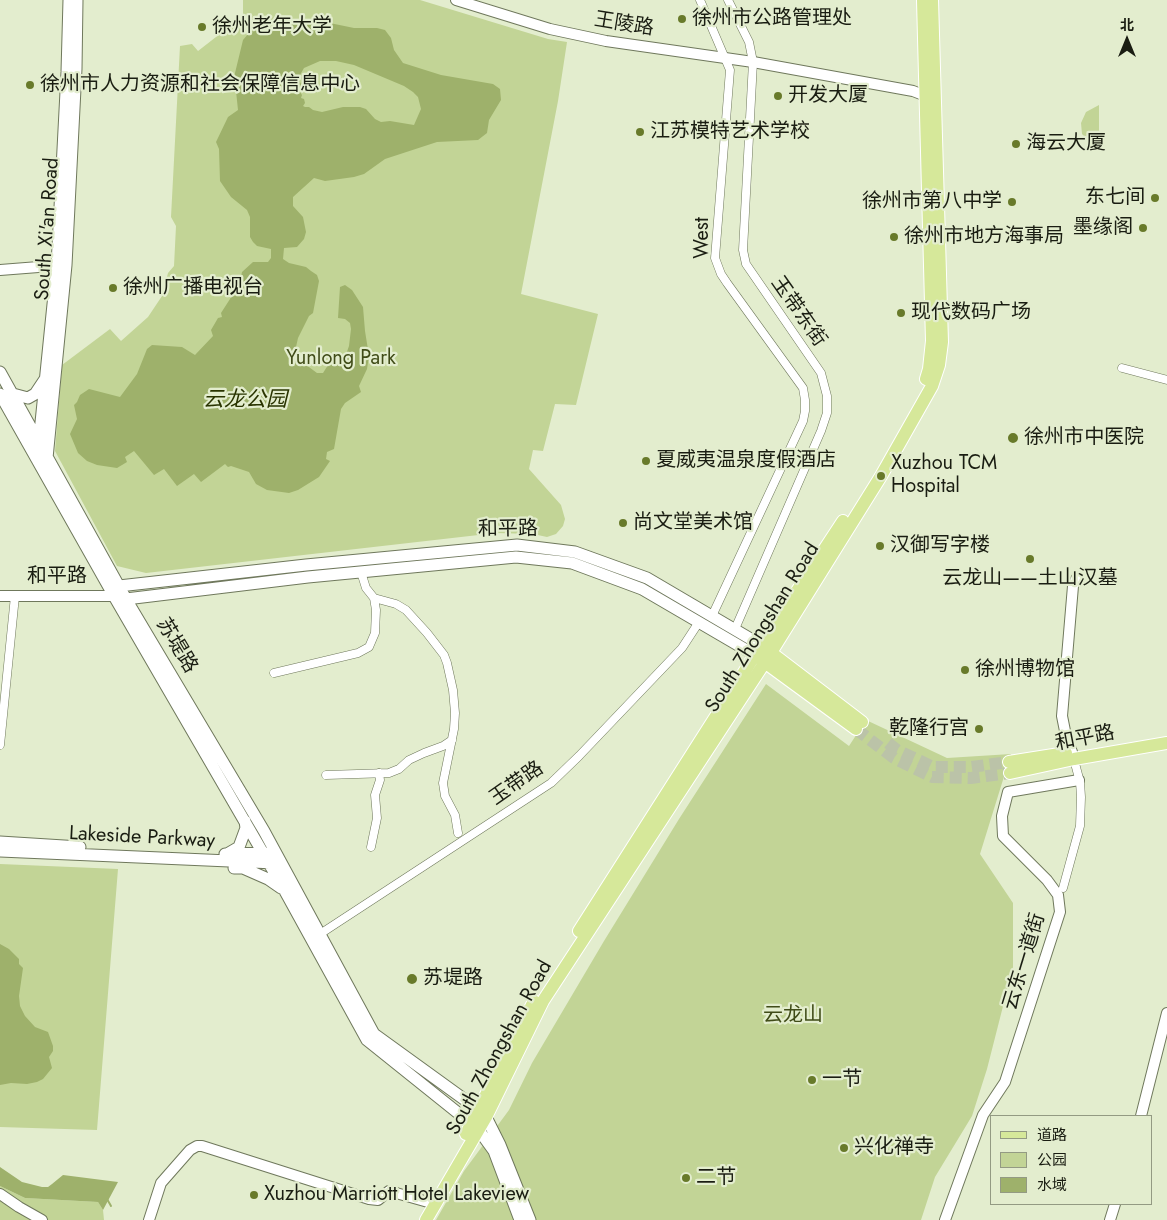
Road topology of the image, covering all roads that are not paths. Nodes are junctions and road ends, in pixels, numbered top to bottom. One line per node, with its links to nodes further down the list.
1 (69, 0): 11 (main road, South Xi'an Road)
2 (78, 0): 11 (main road, South Xi'an Road)
3 (456, 0): 8 (street, 王陵路)
4 (700, 0): 8 (street, West)
5 (728, 0): 9 (street, 玉带东街)
6 (923, 0): 10 (main road, South Zhongshan Road)
7 (932, 0): 10 (main road, South Zhongshan Road)
8 (728, 59): 9 (street, 王陵路); 28 (street, West)
9 (749, 61): 10 (street, 王陵路); 30 (street, 玉带东街)
10 (931, 98): 31 (main road, South Zhongshan Road)
11 (61, 265): 12 (street); 15 (main road, South Xi'an Road); 20 (main road, South Xi'an Road)
12 (0, 270)
13 (1122, 368): 16 (street)
14 (0, 372): 18 (main road, 苏堤路)
15 (46, 378): 18 (main road); 19 (main road, South Xi'an Road)
16 (1167, 380)
17 (0, 394): 20 (main road, 苏堤路)
18 (12, 394): 19 (main road, 苏堤路)
19 (39, 442): 20 (main road, 苏堤路)
20 (42, 460): 23 (main road, 苏堤路)
21 (361, 572): 26 (street); 27 (main road, 和平路); 29 (main road, 和平路)
22 (1076, 579): 38 (street)
23 (116, 591): 25 (street, 和平路); 27 (main road, 苏堤路); 28 (main road, 和平路); 43 (main road, 苏堤路)
24 (0, 596): 25 (street, 和平路)
25 (15, 596): 37 (street)
26 (374, 598): 32 (street); 35 (street)
27 (126, 600): 50 (main road, 苏堤路)
28 (712, 616): 30 (main road, 和平路)
29 (699, 622): 31 (main road, 和平路); 54 (street, 玉带路)
30 (735, 629): 31 (main road, 和平路)
31 (763, 654): 33 (main road, 和平路); 57 (main road, South Zhongshan Road)
32 (274, 674)
33 (859, 725)
34 (1167, 736): 38 (main road, 和平路)
35 (452, 740): 40 (street); 44 (street)
36 (1167, 743): 38 (main road, 和平路)
37 (0, 745)
38 (1073, 756): 39 (main road, 和平路); 42 (street)
39 (1010, 768)
40 (379, 773): 41 (street); 46 (street)
41 (326, 775)
42 (1079, 780): 52 (street); 69 (street, 云东一道街)
43 (245, 821): 48 (main road); 49 (main road, 苏堤路)
44 (458, 833)
45 (0, 842): 48 (main road, Lakeside Parkway)
46 (371, 847)
47 (0, 851): 51 (main road, Lakeside Parkway)
48 (226, 854): 49 (main road, Lakeside Parkway)
49 (266, 858): 50 (main road); 51 (main road, Lakeside Parkway); 53 (main road, 苏堤路)
50 (279, 858): 54 (main road, 苏堤路)
51 (191, 859): 53 (main road)
52 (1062, 888)
53 (285, 891): 54 (main road, 苏堤路)
54 (319, 940): 55 (main road, 苏堤路)
55 (327, 957): 57 (main road, 苏堤路); 59 (main road, 苏堤路)
56 (1167, 1013): 58 (street)
57 (482, 1114): 59 (main road, South Zhongshan Road); 68 (main road, 苏堤路)
58 (1141, 1115)
59 (474, 1126): 61 (main road, South Zhongshan Road); 66 (main road, South Zhongshan Road); 67 (main road, 苏堤路)
60 (0, 1194): 63 (street)
61 (428, 1202): 64 (street); 65 (main road, South Zhongshan Road)
62 (1115, 1205): 70 (street)
63 (42, 1220)
64 (149, 1220)
65 (417, 1220)
66 (426, 1220)
67 (520, 1220)
68 (530, 1220)
69 (945, 1220)
70 (1110, 1220)

